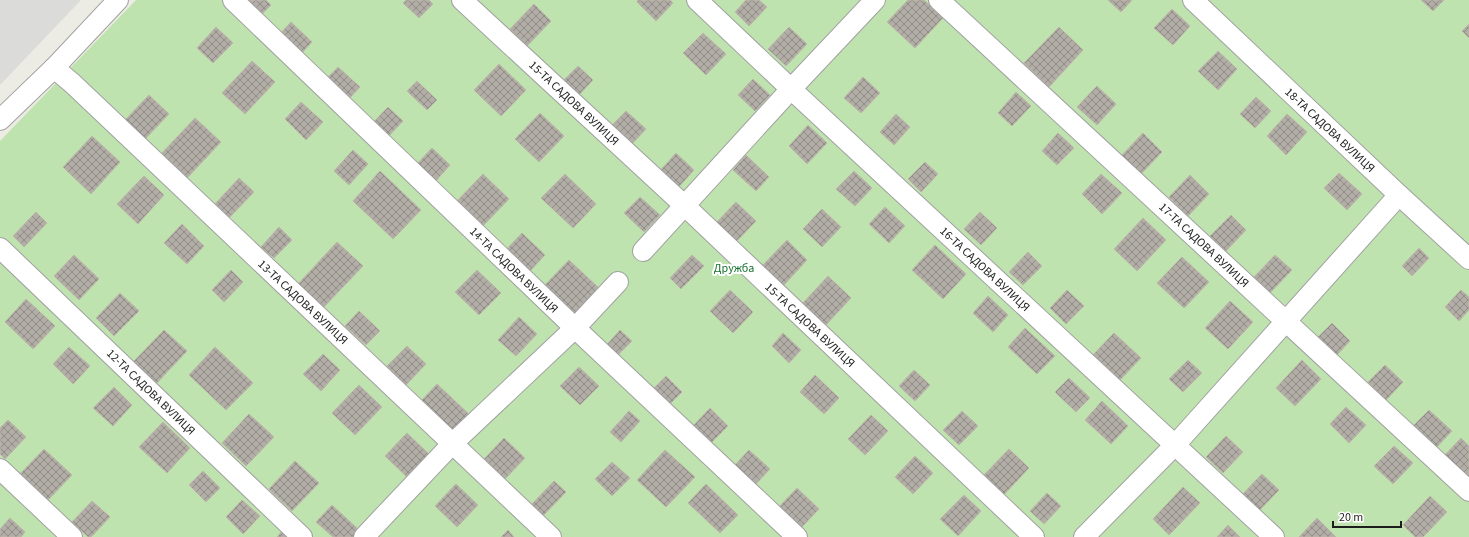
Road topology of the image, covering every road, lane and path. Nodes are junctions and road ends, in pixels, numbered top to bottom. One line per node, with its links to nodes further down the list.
1 (118, 0): 8 (street)
2 (233, 0): 18 (street, 14-ТА САДОВА ВУЛИЦЯ)
3 (462, 0): 12 (street, 15-ТА САДОВА ВУЛИЦЯ)
4 (698, 0): 9 (street, 16-ТА САДОВА ВУЛИЦЯ)
5 (875, 0): 9 (street)
6 (939, 0): 17 (street, 17-ТА САДОВА ВУЛИЦЯ)
7 (1193, 0): 11 (street, 18-ТА САДОВА ВУЛИЦЯ)
8 (54, 68): 10 (street); 19 (street, 13-ТА САДОВА ВУЛИЦЯ)
9 (791, 88): 12 (street); 20 (street, 16-ТА САДОВА ВУЛИЦЯ)
10 (0, 120)
11 (1399, 195): 15 (street, 18-ТА САДОВА ВУЛИЦЯ); 17 (street)
12 (685, 206): 14 (street); 28 (street, 15-ТА САДОВА ВУЛИЦЯ)
13 (0, 248): 24 (street, 12-ТА САДОВА ВУЛИЦЯ)
14 (643, 251)
15 (1469, 259)
16 (618, 282): 18 (street)
17 (1286, 321): 20 (street); 22 (street, 17-ТА САДОВА ВУЛИЦЯ)
18 (575, 328): 19 (street); 27 (street, 14-ТА САДОВА ВУЛИЦЯ)
19 (452, 444): 25 (street); 26 (street, 13-ТА САДОВА ВУЛИЦЯ)
20 (1175, 445): 29 (street); 30 (street, 16-ТА САДОВА ВУЛИЦЯ)
21 (0, 469): 23 (street)
22 (1469, 491)
23 (72, 537)
24 (302, 537)
25 (364, 537)
26 (551, 537)
27 (797, 537)
28 (1034, 537)
29 (1084, 537)
30 (1274, 537)

